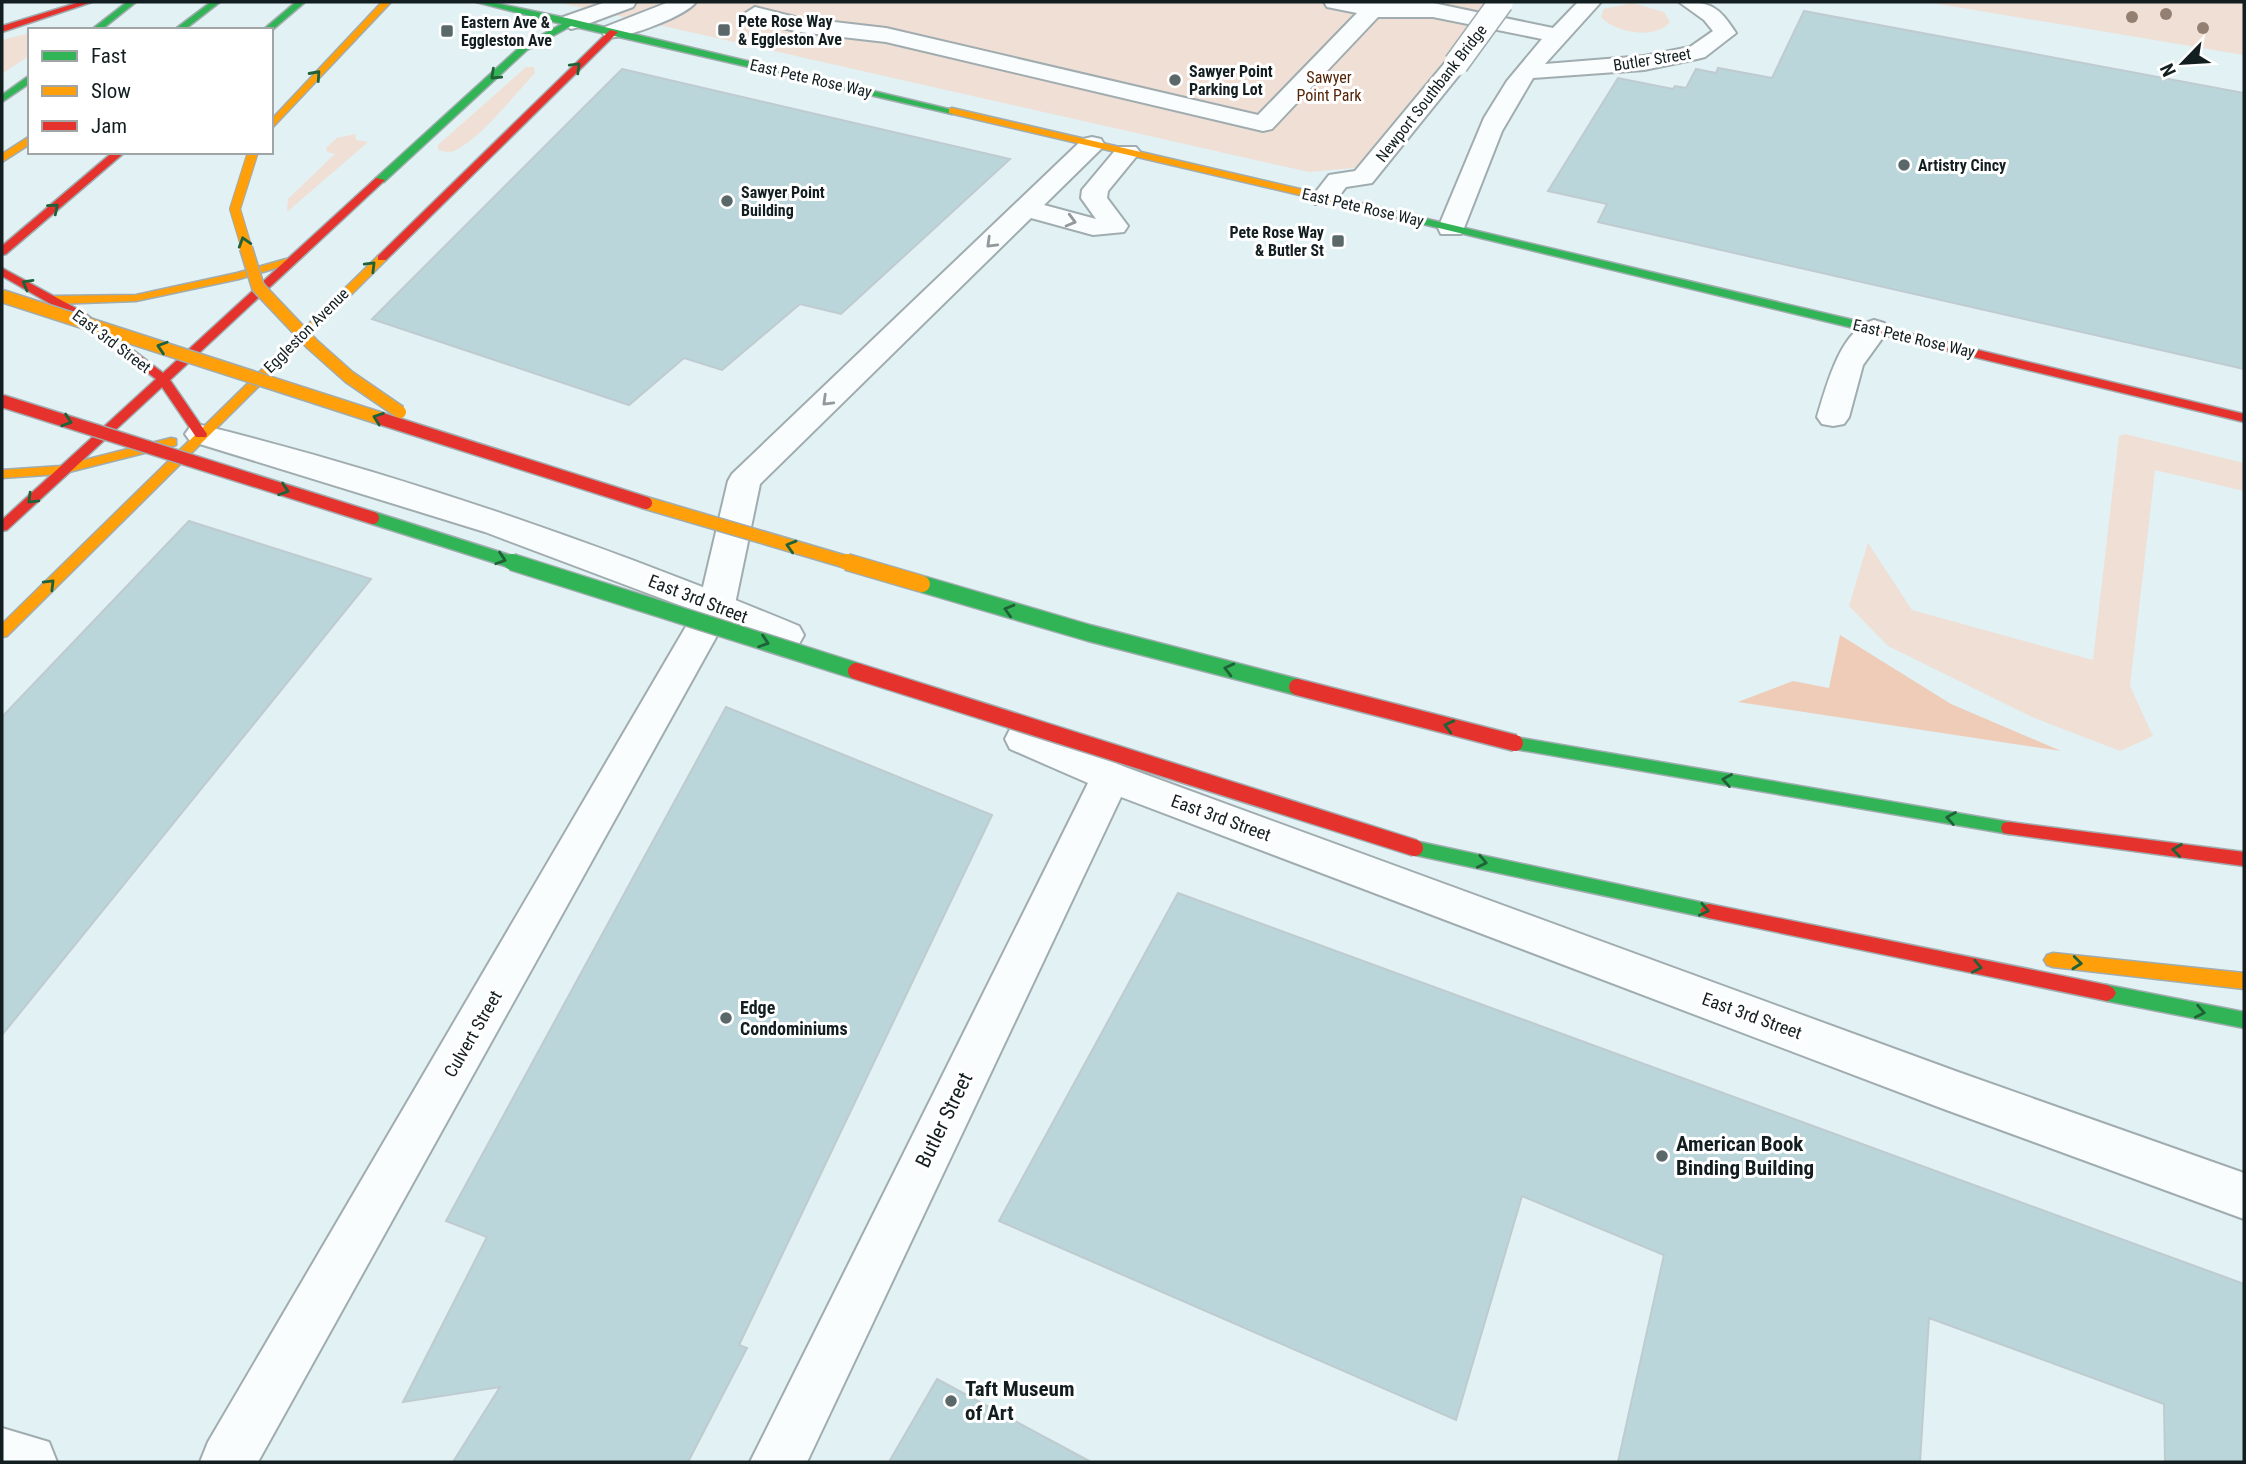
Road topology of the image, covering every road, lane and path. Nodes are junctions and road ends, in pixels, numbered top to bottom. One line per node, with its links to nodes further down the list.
1 (88, 2): 21 (main road)
2 (132, 2): 18 (main road)
3 (216, 2): 19 (main road)
4 (301, 2): 20 (main road)
5 (387, 2): 27 (main road, one-way to 5)
6 (480, 2): 17 (main road, East Pete Rose Way)
7 (597, 2): 17 (street)
8 (625, 2): 17 (street)
9 (653, 2): 22 (street)
10 (685, 2): 22 (street)
11 (1335, 2): 15 (street)
12 (1501, 2): 34 (street, Newport Southbank Bridge, bridge)
13 (1590, 2): 23 (street)
14 (1690, 2): 24 (street, Butler Street)
15 (1372, 10): 16 (street); 23 (street)
16 (755, 13)
17 (571, 22): 22 (main road, East Pete Rose Way); 38 (main road, one-way to 38)
18 (98, 28)
19 (181, 28)
20 (269, 28)
21 (2, 29)
22 (613, 32): 29 (main road, East Pete Rose Way); 47 (main road, Eggleston Avenue, one-way to 22)
23 (1559, 36): 24 (street)
24 (1526, 72): 36 (street)
25 (28, 80): 26 (main road)
26 (2, 99)
27 (273, 124)
28 (28, 140): 33 (main road)
29 (1092, 144): 30 (main road, East Pete Rose Way); 35 (street, Culvert Street)
30 (1127, 152): 34 (main road, East Pete Rose Way); 35 (street, one-way to 30)
31 (118, 154): 37 (main road, one-way to 31)
32 (252, 154): 48 (main road, one-way to 32, bridge)
33 (2, 159)
34 (1324, 198): 36 (main road, East Pete Rose Way)
35 (1027, 209): 52 (street, Culvert Street, one-way to 52)
36 (1451, 228): 42 (main road, East Pete Rose Way)
37 (2, 252)
38 (298, 258): 41 (main road); 43 (main road)
39 (2, 271): 41 (main road, East 3rd Street, one-way to 39)
40 (2, 296): 48 (main road, one-way to 40, bridge)
41 (55, 300): 43 (main road, East 3rd Street)
42 (1874, 329): 45 (street); 46 (main road, East Pete Rose Way)
43 (163, 379): 47 (main road, East 3rd Street); 49 (main road)
44 (2, 401): 56 (main road, one-way to 56, bridge)
45 (1833, 417)
46 (2244, 418)
47 (201, 434): 49 (main road); 52 (street, East 3rd Street); 53 (main road, Eggleston Avenue, one-way to 47)
48 (442, 441): 55 (main road, one-way to 48, bridge)
49 (61, 470): 50 (main road); 51 (main road, one-way to 51)
50 (2, 474)
51 (2, 527)
52 (717, 604): 54 (street, East 3rd Street); 64 (street, Culvert Street)
53 (2, 632)
54 (1111, 777): 61 (street, East 3rd Street); 65 (street, Butler Street)
55 (2244, 859)
56 (1814, 934): 57 (main road); 60 (main road, one-way to 60)
57 (2008, 955)
58 (2036, 958): 59 (main road, one-way to 59)
59 (2244, 981)
60 (2244, 1020)
61 (2244, 1196)
62 (2, 1455): 63 (street)
63 (29, 1462)
64 (228, 1462)
65 (778, 1462)

